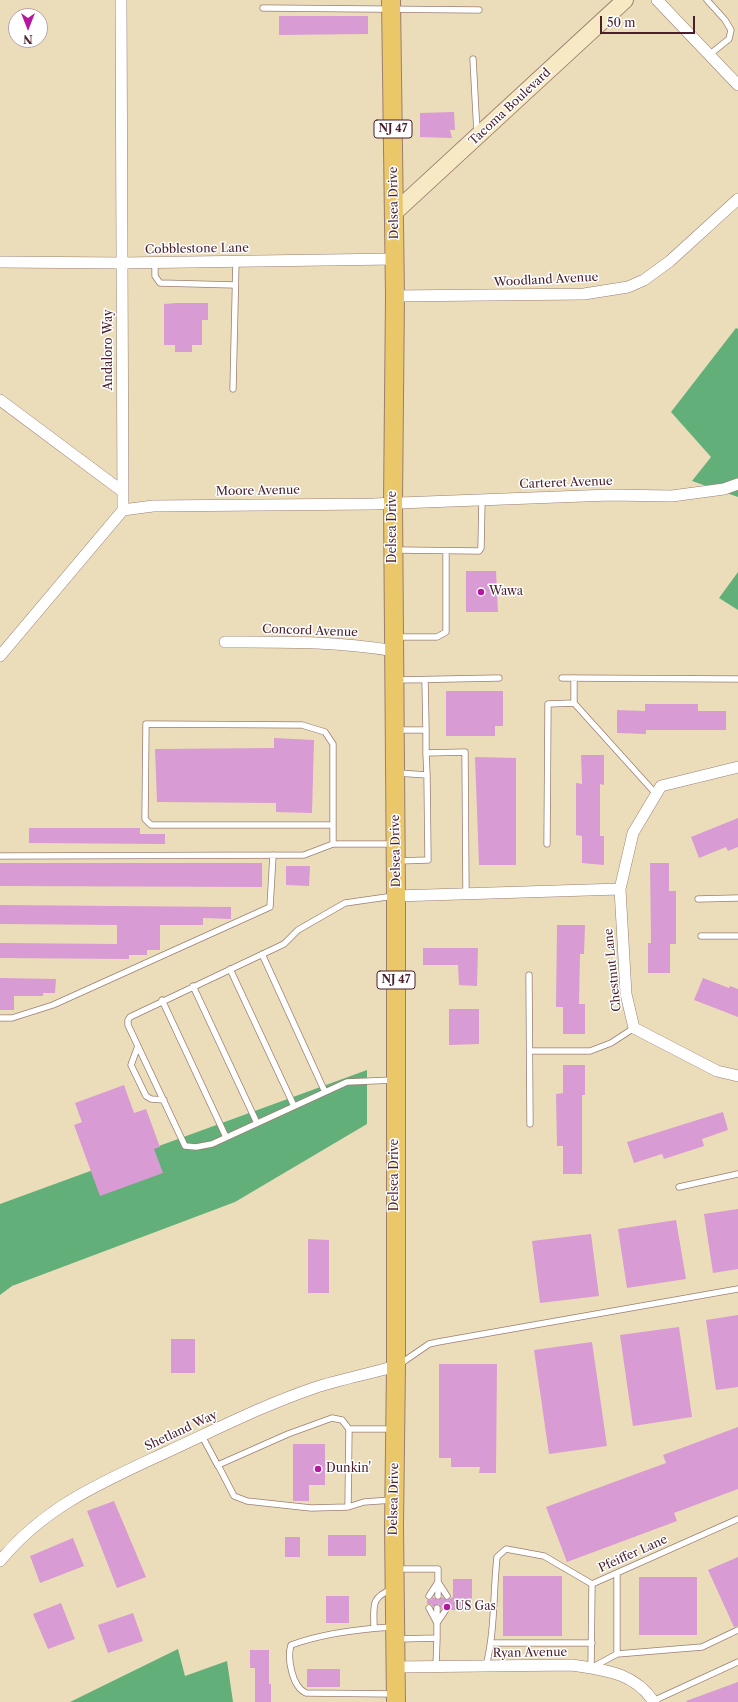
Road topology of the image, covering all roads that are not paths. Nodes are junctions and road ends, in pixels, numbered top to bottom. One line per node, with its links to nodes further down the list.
1 (121, 0): 18 (street, Andaloro Way)
2 (625, 0): 11 (street, Tacoma Boulevard)
3 (657, 0): 8 (street)
4 (707, 0): 8 (lane)
5 (391, 4): 6 (lane); 7 (lane); 13 (main road, Delsea Drive / NJ 47)
6 (263, 8)
7 (479, 10)
8 (710, 55): 10 (street)
9 (473, 59): 11 (lane)
10 (738, 85)
11 (477, 137): 13 (street, Tacoma Boulevard)
12 (738, 199): 20 (street, Woodland Avenue)
13 (394, 213): 14 (main road, Delsea Drive / NJ 47)
14 (394, 259): 15 (street, Cobblestone Lane); 20 (main road, Delsea Drive / NJ 47)
15 (236, 261): 17 (street, Cobblestone Lane); 19 (lane)
16 (0, 262): 18 (street, Cobblestone Lane)
17 (155, 262): 18 (street, Cobblestone Lane); 19 (lane)
18 (122, 263): 24 (street, Andaloro Way)
19 (235, 285): 21 (lane)
20 (395, 296): 26 (main road, Delsea Drive / NJ 47)
21 (233, 389)
22 (0, 400): 24 (street)
23 (738, 484): 25 (street, Carteret Avenue)
24 (122, 491): 27 (street, Andaloro Way)
25 (482, 499): 26 (street, Carteret Avenue); 29 (lane)
26 (393, 502): 27 (street, Moore Avenue); 28 (main road, Delsea Drive / NJ 47)
27 (123, 510): 32 (street)
28 (393, 550): 29 (lane); 31 (main road, Delsea Drive / NJ 47)
29 (446, 551): 31 (lane)
30 (225, 642): 31 (street, Concord Avenue)
31 (394, 644): 37 (main road, Delsea Drive / NJ 47)
32 (0, 656)
33 (499, 678): 38 (lane)
34 (562, 678): 35 (lane)
35 (574, 678): 36 (lane); 39 (lane)
36 (738, 679)
37 (395, 680): 38 (lane); 40 (main road, Delsea Drive / NJ 47)
38 (425, 680): 41 (lane)
39 (574, 703): 46 (lane); 49 (lane)
40 (395, 730): 41 (lane); 44 (main road, Delsea Drive / NJ 47)
41 (426, 730): 42 (lane)
42 (426, 753): 45 (lane); 54 (lane)
43 (738, 767): 46 (street, Chestnut Lane)
44 (395, 773): 45 (lane); 50 (main road, Delsea Drive / NJ 47)
45 (427, 775): 50 (lane)
46 (656, 794): 53 (street, Chestnut Lane)
47 (333, 825): 47 (lane); 48 (lane)
48 (333, 844): 50 (lane); 51 (lane)
49 (547, 844)
50 (396, 852): 55 (main road, Delsea Drive / NJ 47)
51 (273, 855): 52 (lane); 65 (lane)
52 (0, 856)
53 (620, 889): 54 (street); 66 (street, Chestnut Lane)
54 (466, 894): 55 (street)
55 (396, 896): 60 (lane); 70 (main road, Delsea Drive / NJ 47)
56 (738, 898): 57 (lane)
57 (698, 899)
58 (701, 936): 59 (lane)
59 (738, 936)
60 (262, 954): 61 (lane); 71 (lane)
61 (230, 969): 63 (lane); 73 (lane)
62 (529, 975): 68 (lane)
63 (193, 986): 64 (lane); 74 (lane)
64 (162, 1000): 67 (lane); 76 (lane)
65 (0, 1018)
66 (634, 1028): 68 (lane); 69 (street)
67 (138, 1046): 72 (lane); 72 (lane)
68 (530, 1051): 75 (lane)
69 (738, 1076)
70 (395, 1080): 71 (lane); 80 (main road, Delsea Drive / NJ 47)
71 (325, 1092): 73 (lane)
72 (164, 1100): 76 (lane)
73 (294, 1106): 74 (lane)
74 (257, 1123): 76 (lane)
75 (530, 1124)
76 (226, 1137)
77 (738, 1174): 78 (lane)
78 (679, 1187)
79 (738, 1289): 80 (lane)
80 (396, 1366): 82 (main road, Delsea Drive / NJ 47); 83 (street, Shetland Way)
81 (349, 1429): 82 (lane); 84 (lane); 86 (lane)
82 (395, 1429): 85 (main road, Delsea Drive / NJ 47)
83 (202, 1436): 84 (lane); 88 (street, Shetland Way)
84 (218, 1466): 86 (lane)
85 (394, 1500): 86 (lane); 89 (main road, Delsea Drive / NJ 47)
86 (348, 1507)
87 (738, 1519): 90 (lane, Pfeiffer Lane)
88 (0, 1561)
89 (394, 1569): 91 (lane); 93 (main road, Delsea Drive / NJ 47)
90 (617, 1573): 92 (lane, Pfeiffer Lane); 107 (lane)
91 (438, 1582): 94 (lane); 95 (lane); 96 (lane)
92 (592, 1584): 105 (lane); 106 (lane, Pfeiffer Lane)
93 (394, 1588): 101 (lane); 103 (main road, Delsea Drive / NJ 47)
94 (429, 1596)
95 (438, 1596)
96 (447, 1596)
97 (429, 1608): 100 (lane)
98 (437, 1608): 100 (lane)
99 (447, 1608): 100 (lane)
100 (437, 1623): 104 (lane)
101 (374, 1628): 103 (lane); 113 (lane)
102 (738, 1630): 107 (lane)
103 (395, 1633): 104 (lane); 110 (main road, Delsea Drive / NJ 47)
104 (437, 1638): 111 (lane)
105 (492, 1644): 106 (lane); 109 (lane)
106 (592, 1644): 112 (lane, Pfeiffer Lane)
107 (617, 1654): 112 (lane)
108 (738, 1662): 114 (lane)
109 (486, 1666): 111 (street, Ryan Avenue); 112 (street, Ryan Avenue)
110 (396, 1667): 111 (street, Ryan Avenue); 113 (main road, Delsea Drive / NJ 47)
111 (436, 1667)
112 (591, 1668): 114 (street, Ryan Avenue)
113 (396, 1698)
114 (653, 1702)

